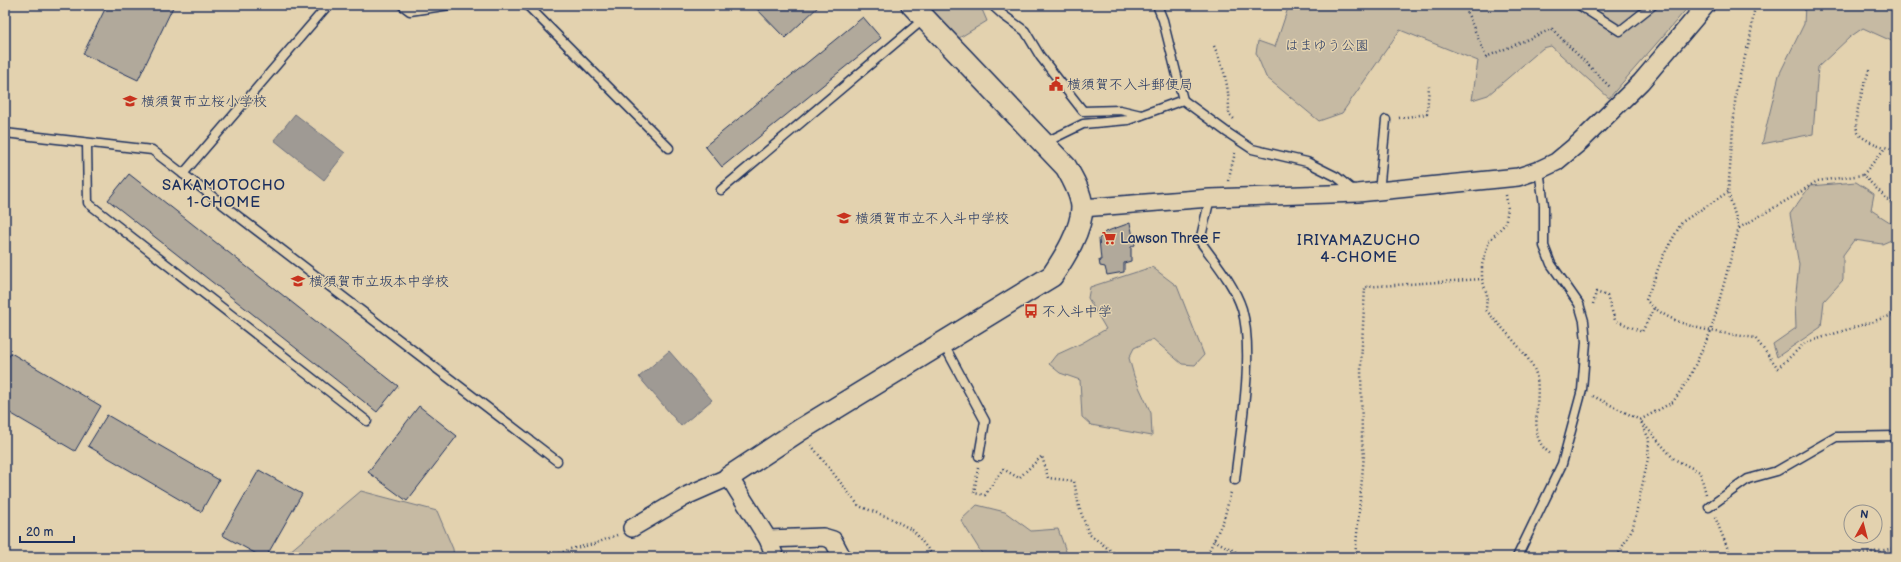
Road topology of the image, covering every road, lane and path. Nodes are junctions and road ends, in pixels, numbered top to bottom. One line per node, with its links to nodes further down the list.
1 (328, 5): 26 (lane)
2 (402, 5): 3 (lane)
3 (450, 5)
4 (527, 5): 22 (lane)
5 (992, 5): 17 (lane)
6 (1157, 5): 15 (lane)
7 (1464, 5): 16 (path)
8 (1579, 5): 9 (lane)
9 (1653, 5)
10 (1706, 5): 16 (street)
11 (1755, 5): 31 (path)
12 (919, 12): 21 (street); 29 (lane)
13 (1869, 70): 23 (path)
14 (1429, 86): 18 (path)
15 (1183, 100): 17 (lane); 32 (lane)
16 (1623, 100): 25 (street)
17 (1141, 115): 21 (lane)
18 (1386, 120): 30 (lane)
19 (5, 133): 20 (lane)
20 (87, 144): 26 (lane); 45 (lane)
21 (1043, 144): 34 (street)
22 (669, 148)
23 (1885, 148): 24 (path); 27 (path)
24 (1896, 150)
25 (1539, 170): 28 (street); 40 (lane)
26 (183, 174): 49 (lane)
27 (1863, 175): 35 (path); 36 (path)
28 (1504, 179): 30 (street); 37 (path)
29 (721, 190)
30 (1379, 192): 32 (street)
31 (1728, 192): 36 (path); 38 (path)
32 (1358, 193): 33 (street)
33 (1210, 198): 34 (street); 52 (lane)
34 (1082, 208): 42 (street)
35 (1896, 208)
36 (1739, 228): 41 (path)
37 (1482, 279): 50 (path); 65 (path)
38 (1654, 308): 40 (path); 41 (path)
39 (1896, 314): 41 (path)
40 (1585, 329): 43 (lane)
41 (1711, 331): 44 (path)
42 (943, 343): 46 (street); 48 (lane)
43 (1582, 390): 44 (path); 50 (lane)
44 (1640, 420): 53 (path); 67 (path)
45 (367, 421)
46 (800, 430): 51 (street); 61 (path)
47 (1896, 436): 53 (lane)
48 (979, 456): 62 (path)
49 (557, 461)
50 (1562, 464): 66 (lane)
51 (729, 477): 54 (street); 55 (street)
52 (1235, 480): 56 (path)
53 (1709, 507): 68 (path)
54 (632, 528): 58 (path)
55 (768, 539): 59 (street); 60 (street)
56 (1214, 540): 63 (path); 64 (path)
57 (1896, 548): 69 (path)
58 (552, 557)
59 (775, 557)
60 (842, 557)
61 (934, 557)
62 (1119, 557)
63 (1206, 557)
64 (1245, 557)
65 (1355, 557)
66 (1517, 557)
67 (1617, 557)
68 (1731, 557)
69 (1844, 557)

